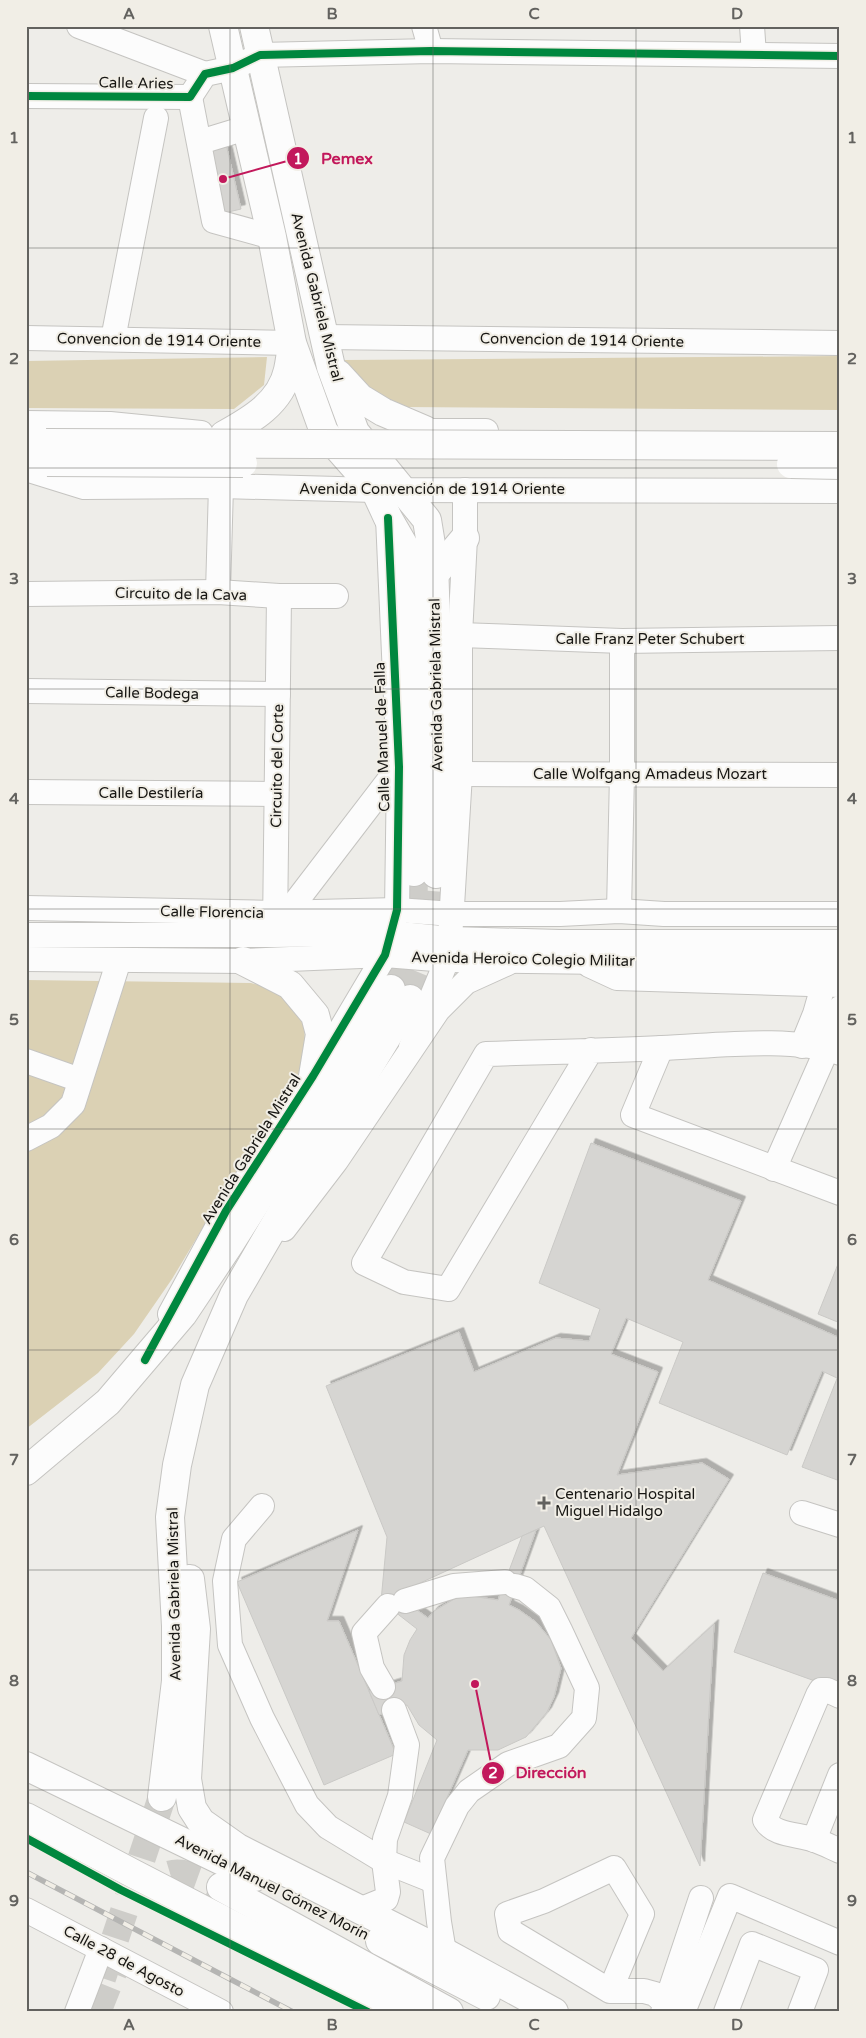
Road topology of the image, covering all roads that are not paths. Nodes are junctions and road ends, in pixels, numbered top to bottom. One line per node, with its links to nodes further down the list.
1 (79, 26): 11 (street)
2 (223, 26): 10 (main road, Avenida Gabriela Mistral)
3 (254, 26): 7 (main road, Avenida Gabriela Mistral)
4 (424, 26): 6 (street)
5 (752, 26): 8 (street)
6 (431, 51): 7 (street); 8 (street)
7 (260, 55): 10 (street); 18 (main road, Avenida Gabriela Mistral)
8 (754, 55): 9 (street)
9 (840, 56)
10 (233, 68): 11 (street); 15 (main road, Avenida Gabriela Mistral)
11 (205, 74): 13 (street, Calle Aries)
12 (26, 96): 13 (street, Calle Aries)
13 (190, 97): 16 (street)
14 (156, 118): 20 (street)
15 (246, 128): 16 (street); 17 (main road, Avenida Gabriela Mistral)
16 (200, 142): 17 (street)
17 (272, 237): 21 (main road, Avenida Gabriela Mistral)
18 (324, 337): 22 (street, Convencion de 1914 Oriente); 23 (main road, Avenida Gabriela Mistral)
19 (26, 338): 20 (street, Convencion de 1914 Oriente)
20 (113, 339): 21 (street, Convencion de 1914 Oriente)
21 (292, 343): 26 (main road, Avenida Gabriela Mistral); 28 (main road)
22 (840, 343)
23 (331, 367): 25 (main road); 27 (main road, Avenida Gabriela Mistral)
24 (26, 424): 28 (street)
25 (426, 430): 27 (street); 29 (street)
26 (324, 432): 27 (street); 28 (street); 34 (main road, Avenida Gabriela Mistral)
27 (355, 432): 35 (main road, Avenida Gabriela Mistral)
28 (224, 435)
29 (840, 436)
30 (840, 446): 31 (main road, bridge)
31 (34, 456): 32 (main road, Avenida Convención de 1914 Oriente, bridge); 33 (street, Avenida Convención de 1914 Oriente)
32 (840, 465)
33 (221, 486): 34 (street, Avenida Convención de 1914 Oriente); 41 (street)
34 (374, 490): 35 (street, Avenida Convención de 1914 Oriente); 38 (main road, Avenida Gabriela Mistral)
35 (404, 490): 36 (street, Avenida Convención de 1914 Oriente); 40 (main road, Avenida Gabriela Mistral)
36 (465, 490): 37 (street, Avenida Convención de 1914 Oriente); 39 (street)
37 (840, 491)
38 (388, 518): 40 (main road, Avenida Gabriela Mistral); 50 (street, Calle Manuel de Falla)
39 (465, 538): 40 (main road); 45 (street)
40 (433, 576)
41 (218, 592): 42 (street, Circuito de la Cava); 43 (street, Circuito de la Cava)
42 (26, 594)
43 (279, 596): 44 (street, Circuito de la Cava); 49 (street, Circuito del Corte)
44 (336, 596)
45 (460, 635): 47 (street, Calle Franz Peter Schubert); 51 (street)
46 (840, 638): 47 (street, Calle Franz Peter Schubert)
47 (622, 641): 52 (street)
48 (26, 692): 49 (street, Calle Bodega)
49 (278, 694): 55 (street, Circuito del Corte)
50 (399, 767): 57 (street, Calle Manuel de Falla); 63 (street)
51 (460, 774): 52 (street, Calle Wolfgang Amadeus Mozart); 59 (street)
52 (622, 774): 53 (street, Calle Wolfgang Amadeus Mozart); 58 (street)
53 (840, 775)
54 (26, 792): 55 (street, Calle Destilería)
55 (275, 794): 63 (street, Circuito del Corte)
56 (26, 908): 63 (street, Calle Florencia)
57 (397, 910): 59 (street, Calle Florencia); 63 (street, Calle Florencia); 68 (street, Calle Manuel de Falla)
58 (619, 911): 60 (street); 61 (street)
59 (453, 914): 60 (street); 69 (street)
60 (560, 914): 65 (street)
61 (664, 914): 62 (street); 66 (street)
62 (840, 914)
63 (279, 920): 64 (street, Avenida Heroico Colegio Militar); 68 (street, Avenida Heroico Colegio Militar)
64 (26, 935)
65 (559, 942): 66 (street, Avenida Heroico Colegio Militar); 69 (street, Avenida Heroico Colegio Militar)
66 (664, 942): 67 (street, Avenida Heroico Colegio Militar)
67 (840, 942)
68 (388, 944): 69 (street, Avenida Heroico Colegio Militar); 73 (street, Avenida Heroico Colegio Militar); 84 (street, Avenida Gabriela Mistral)
69 (449, 950): 72 (street, Avenida Heroico Colegio Militar); 79 (street)
70 (26, 960): 71 (street, Avenida Heroico Colegio Militar)
71 (119, 960): 73 (street, Avenida Heroico Colegio Militar); 85 (street)
72 (515, 960): 74 (street, Avenida Heroico Colegio Militar); 79 (street)
73 (243, 961): 84 (main road)
74 (581, 961): 75 (street, Avenida Heroico Colegio Militar); 76 (street)
75 (840, 965)
76 (831, 985): 78 (street)
77 (840, 1008): 82 (street)
78 (802, 1046): 80 (street); 82 (street)
79 (411, 1047): 91 (street)
80 (661, 1048): 81 (street); 89 (street)
81 (591, 1050): 81 (street)
82 (834, 1051): 89 (street)
83 (26, 1061): 85 (street)
84 (313, 1076): 92 (street, Avenida Gabriela Mistral)
85 (80, 1080): 87 (street)
86 (26, 1117): 87 (street)
87 (51, 1126): 88 (street)
88 (26, 1139)
89 (774, 1169): 90 (street)
90 (840, 1193)
91 (234, 1294): 92 (main road, Avenida Gabriela Mistral); 95 (main road, Avenida Gabriela Mistral)
92 (145, 1360): 93 (main road, Avenida Gabriela Mistral)
93 (89, 1418): 94 (main road); 96 (main road, Avenida Gabriela Mistral)
94 (26, 1450)
95 (177, 1465): 105 (main road, Avenida Gabriela Mistral); 108 (main road)
96 (26, 1471)
97 (262, 1506): 110 (street)
98 (802, 1513): 99 (street)
99 (840, 1525)
100 (383, 1687): 112 (street)
101 (840, 1696): 107 (street)
102 (394, 1710): 110 (street)
103 (26, 1766): 111 (main road, Avenida Manuel Gómez Morín)
104 (840, 1775): 107 (street)
105 (162, 1797)
106 (26, 1817): 129 (main road)
107 (814, 1840): 109 (street)
108 (238, 1848): 111 (main road); 113 (main road)
109 (840, 1851)
110 (384, 1861): 112 (street); 118 (street)
111 (253, 1875): 115 (main road, Avenida Manuel Gómez Morín)
112 (434, 1882): 123 (street)
113 (306, 1883): 115 (main road); 118 (main road)
114 (221, 1887): 130 (main road)
115 (277, 1888): 125 (main road, Avenida Manuel Gómez Morín)
116 (701, 1898): 126 (street)
117 (26, 1910): 122 (street, Calle 28 de Agosto)
118 (359, 1910): 123 (main road)
119 (765, 1911): 120 (street); 121 (street); 126 (street)
120 (840, 1943)
121 (752, 1944): 132 (street); 133 (street)
122 (101, 1950): 127 (street); 128 (street, Calle 28 de Agosto)
123 (444, 1952): 125 (main road)
124 (622, 1998): 124 (street); 126 (street)
125 (505, 1999): 131 (main road)
126 (671, 2009)
127 (78, 2012)
128 (221, 2012)
129 (401, 2012)
130 (449, 2012)
131 (554, 2012)
132 (726, 2012)
133 (800, 2012)

